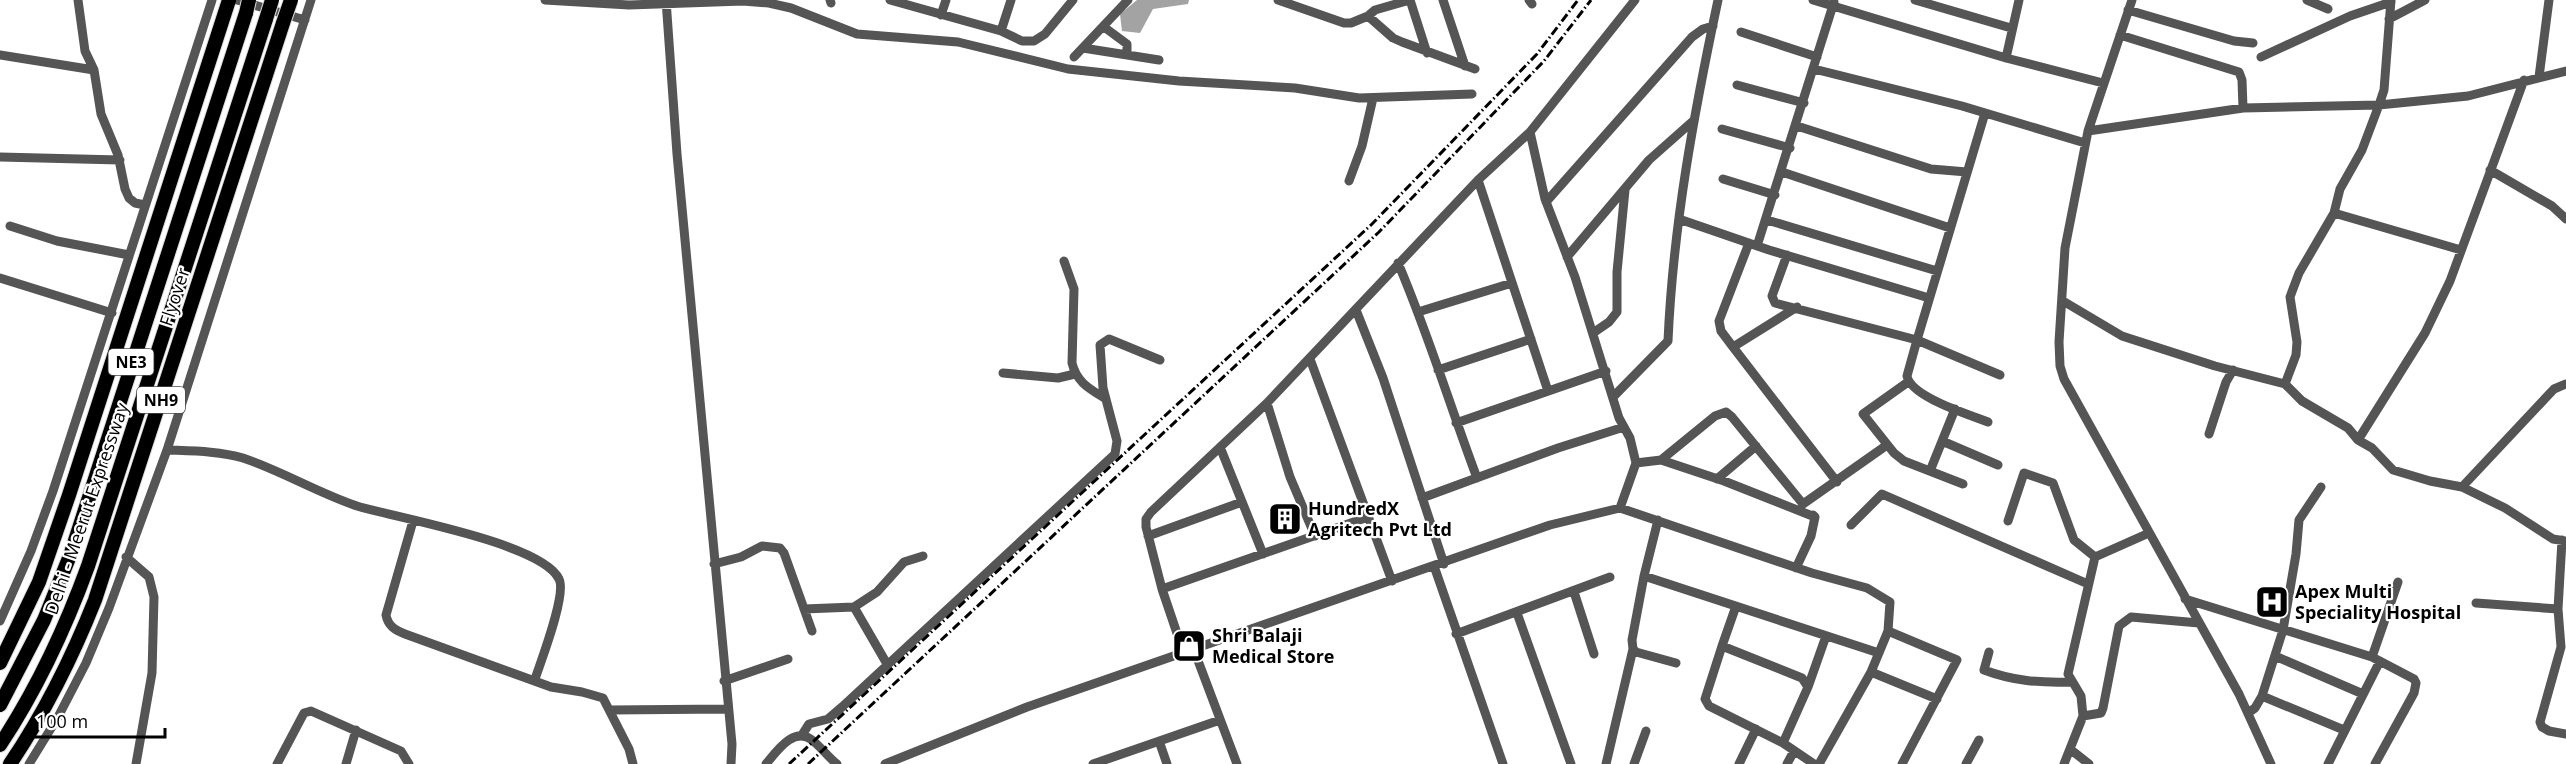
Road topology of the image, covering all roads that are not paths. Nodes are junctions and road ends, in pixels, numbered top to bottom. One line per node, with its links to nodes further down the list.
1 (78, 0): 54 (street)
2 (212, 0): 84 (street)
3 (229, 0): 199 (highway)
4 (237, 0): 34 (street)
5 (272, 0): 225 (highway, Delhi - Meerut Expressway / NE3, bridge)
6 (291, 0): 230 (highway, Flyover / NH9, bridge)
7 (311, 0): 34 (street)
8 (545, 0): 26 (street)
9 (890, 0): 31 (street)
10 (946, 0): 31 (street)
11 (1011, 0): 38 (street)
12 (1073, 0): 38 (street)
13 (1128, 0): 36 (street)
14 (1278, 0): 32 (street)
15 (1410, 0): 32 (street); 43 (street)
16 (1443, 0): 51 (street)
17 (1635, 0): 70 (street)
18 (1718, 0): 35 (street)
19 (1813, 0): 27 (street)
20 (1915, 0): 37 (street)
21 (2019, 0): 37 (street)
22 (2307, 0): 30 (street)
23 (2425, 0): 33 (street)
24 (2549, 0): 56 (street)
25 (2391, 1): 33 (street); 48 (street)
26 (666, 2): 61 (street); 165 (street)
27 (1833, 3): 47 (street); 49 (street)
28 (2130, 5): 40 (street); 41 (street)
29 (248, 6): 210 (highway, Delhi - Meerut Expressway / NE3)
30 (2328, 9)
31 (941, 15): 38 (street)
32 (1368, 16): 43 (street)
33 (2389, 19): 63 (street)
34 (305, 20): 136 (street)
35 (1713, 26): 66 (street); 83 (street)
36 (1104, 27): 42 (street); 44 (street)
37 (2011, 28): 49 (street)
38 (1001, 31)
39 (1741, 32): 47 (street)
40 (2120, 35): 58 (street); 64 (street)
41 (2253, 43)
42 (1083, 48): 44 (street); 46 (street)
43 (1427, 53): 51 (street)
44 (1127, 54): 50 (street)
45 (0, 55): 54 (street)
46 (1074, 57)
47 (1817, 57): 53 (street)
48 (2261, 57)
49 (2006, 58): 58 (street)
50 (1159, 60)
51 (1465, 66): 52 (street)
52 (1475, 69)
53 (1814, 69): 62 (street); 65 (street)
54 (94, 70): 74 (street)
55 (2566, 71): 56 (street)
56 (2539, 77): 57 (street)
57 (2524, 80): 63 (street); 75 (street)
58 (2103, 84): 69 (street)
59 (1737, 85): 62 (street)
60 (1472, 94): 61 (street)
61 (1372, 98): 80 (street)
62 (1804, 103): 67 (street)
63 (2379, 105): 64 (street); 85 (street)
64 (2243, 108): 69 (street)
65 (1985, 113): 71 (street); 77 (street)
66 (1693, 121): 81 (street); 86 (street)
67 (1797, 126): 72 (street); 77 (street)
68 (1722, 129): 72 (street)
69 (2088, 130): 71 (street)
70 (1530, 132): 79 (street); 83 (street)
71 (2085, 143): 102 (street)
72 (1790, 148): 76 (street)
73 (0, 157): 74 (street)
74 (120, 160): 84 (street)
75 (2490, 170): 87 (street); 92 (street)
76 (1782, 172): 82 (street); 90 (street)
77 (1967, 172): 90 (street)
78 (1723, 179): 82 (street)
79 (1478, 180): 97 (street); 100 (street)
80 (1349, 181)
81 (1626, 190): 95 (street); 107 (street)
82 (1775, 195): 88 (street)
83 (1546, 202): 95 (street)
84 (145, 205): 93 (street)
85 (2334, 213): 92 (street); 120 (street)
86 (1679, 219): 91 (street); 123 (street)
87 (2566, 219)
88 (1767, 220): 91 (street); 98 (street)
89 (10, 226): 93 (street)
90 (1950, 228): 98 (street)
91 (1753, 245): 94 (street); 110 (street)
92 (2461, 250): 131 (street)
93 (129, 255): 106 (street)
94 (1787, 255): 101 (street); 103 (street)
95 (1568, 257): 107 (street)
96 (1064, 261): 117 (street)
97 (1398, 263): 104 (street); 105 (street)
98 (1937, 271): 101 (street)
99 (0, 278): 106 (street)
100 (1512, 283): 105 (street); 108 (street)
101 (1929, 298): 109 (street)
102 (2063, 301): 114 (street); 157 (street)
103 (1797, 307): 109 (street); 110 (street)
104 (1356, 310): 111 (street); 147 (street)
105 (1418, 312): 113 (street)
106 (112, 313): 182 (street)
107 (1593, 333): 115 (street)
108 (1531, 339): 113 (street); 122 (street)
109 (1917, 340): 118 (street); 119 (street)
110 (1733, 347): 143 (street)
111 (1310, 359): 125 (street); 151 (street)
112 (1160, 360): 124 (street)
113 (1438, 370): 128 (street)
114 (2233, 370): 120 (street); 130 (street)
115 (1606, 371): 122 (street); 123 (street)
116 (1003, 373): 117 (street)
117 (1075, 374): 124 (street)
118 (2000, 375)
119 (1908, 382): 126 (street); 133 (street)
120 (2285, 384): 131 (street)
121 (2566, 384): 146 (street)
122 (1548, 391): 128 (street)
123 (1614, 396): 129 (street)
124 (1106, 399): 201 (street)
125 (1267, 403): 135 (street); 159 (street)
126 (1955, 409): 127 (street); 132 (street)
127 (1988, 422)
128 (1456, 423): 141 (street)
129 (1624, 427): 138 (street); 141 (street)
130 (2209, 434)
131 (2358, 440): 146 (street)
132 (1942, 441): 139 (street); 140 (street)
133 (1887, 445): 140 (street); 143 (street)
134 (1756, 446): 137 (street); 142 (street); 149 (street)
135 (1220, 447): 148 (street); 158 (street)
136 (167, 450): 154 (street); 163 (street)
137 (1661, 460): 138 (street); 142 (street)
138 (1636, 463): 150 (street)
139 (1998, 465)
140 (1930, 471): 144 (street)
141 (1477, 478): 147 (street)
142 (1717, 479): 152 (street)
143 (1837, 482): 149 (street)
144 (1964, 484)
145 (2321, 487): 184 (street)
146 (2462, 487): 160 (street)
147 (1422, 498): 166 (street)
148 (1242, 502): 158 (street); 161 (street)
149 (1803, 504): 152 (street)
150 (1620, 508): 153 (street); 166 (street)
151 (1368, 517): 159 (street); 170 (street)
152 (1815, 517): 167 (street)
153 (1659, 520): 167 (street); 168 (street)
154 (413, 521): 203 (street); 203 (street)
155 (2008, 521): 164 (street)
156 (1851, 525): 172 (street)
157 (2149, 533): 164 (street); 175 (street)
158 (1149, 536): 173 (street)
159 (1315, 536): 161 (street)
160 (2564, 541): 180 (street)
161 (1263, 554): 173 (street)
162 (923, 556): 178 (street)
163 (126, 557): 231 (street); 232 (street)
164 (2095, 557): 172 (street)
165 (714, 564): 179 (street); 204 (street)
166 (1439, 565): 170 (street); 187 (street)
167 (1796, 568): 185 (street)
168 (1644, 576): 177 (street); 190 (street)
169 (1610, 577): 174 (street)
170 (1392, 581): 191 (street)
171 (2398, 582): 198 (street)
172 (2088, 584): 205 (street)
173 (1162, 589): 194 (street)
174 (1574, 592): 181 (street); 195 (street)
175 (2185, 599): 183 (street); 184 (street)
176 (2476, 603): 180 (street)
177 (1736, 606): 188 (street); 189 (street)
178 (854, 607): 179 (street); 201 (street)
179 (804, 609): 186 (street)
180 (2558, 609): 220 (street)
181 (1517, 613): 187 (street); 244 (street)
182 (0, 621)
183 (2199, 623): 213 (street); 214 (street)
184 (2283, 630): 196 (street); 198 (street)
185 (1888, 631): 193 (street); 209 (street)
186 (812, 632)
187 (1456, 634): 243 (street)
188 (1826, 636): 193 (street); 206 (street)
189 (1722, 646): 206 (street); 216 (street)
190 (1633, 649): 200 (street); 245 (street)
191 (1194, 650): 194 (street); 215 (street)
192 (1989, 652): 205 (street)
193 (1879, 653): 202 (street)
194 (1184, 654): 228 (street)
195 (1594, 654)
196 (2275, 656): 207 (street); 208 (street)
197 (788, 659): 204 (street)
198 (2376, 659): 207 (street); 257 (street)
199 (0, 663)
200 (1676, 663)
201 (887, 664): 221 (street)
202 (1870, 672): 209 (street); 250 (street)
203 (535, 679): 212 (street)
204 (724, 681): 211 (street)
205 (2071, 682): 214 (street)
206 (1808, 687): 224 (street)
207 (2363, 694): 218 (street)
208 (2262, 696): 213 (street); 218 (street)
209 (1937, 699): 251 (street)
210 (0, 705)
211 (728, 709): 212 (street); 237 (street)
212 (610, 710): 236 (street)
213 (2248, 713): 255 (street)
214 (2083, 716): 226 (street)
215 (1220, 720): 223 (street); 242 (street)
216 (1756, 729): 224 (street); 247 (street)
217 (356, 730): 233 (street); 234 (street); 235 (street)
218 (2344, 730): 256 (street)
219 (1646, 731): 246 (street)
220 (2566, 734)
221 (802, 735): 238 (street); 239 (street)
222 (1979, 740): 252 (street)
223 (1159, 741): 229 (street); 241 (street)
224 (1782, 743): 227 (street)
225 (0, 745)
226 (2070, 749): 253 (street); 254 (street)
227 (1794, 751): 248 (street); 249 (street)
228 (903, 760): 240 (street)
229 (1098, 763)
230 (10, 764)
231 (29, 764)
232 (136, 764)
233 (278, 764)
234 (346, 764)
235 (409, 764)
236 (633, 764)
237 (731, 764)
238 (766, 764)
239 (837, 764)
240 (885, 764)
241 (1167, 764)
242 (1237, 764)
243 (1503, 764)
244 (1571, 764)
245 (1606, 764)
246 (1634, 764)
247 (1739, 764)
248 (1786, 764)
249 (1814, 764)
250 (1819, 764)
251 (1902, 764)
252 (1966, 764)
253 (2064, 764)
254 (2088, 764)
255 (2271, 764)
256 (2328, 764)
257 (2375, 764)

